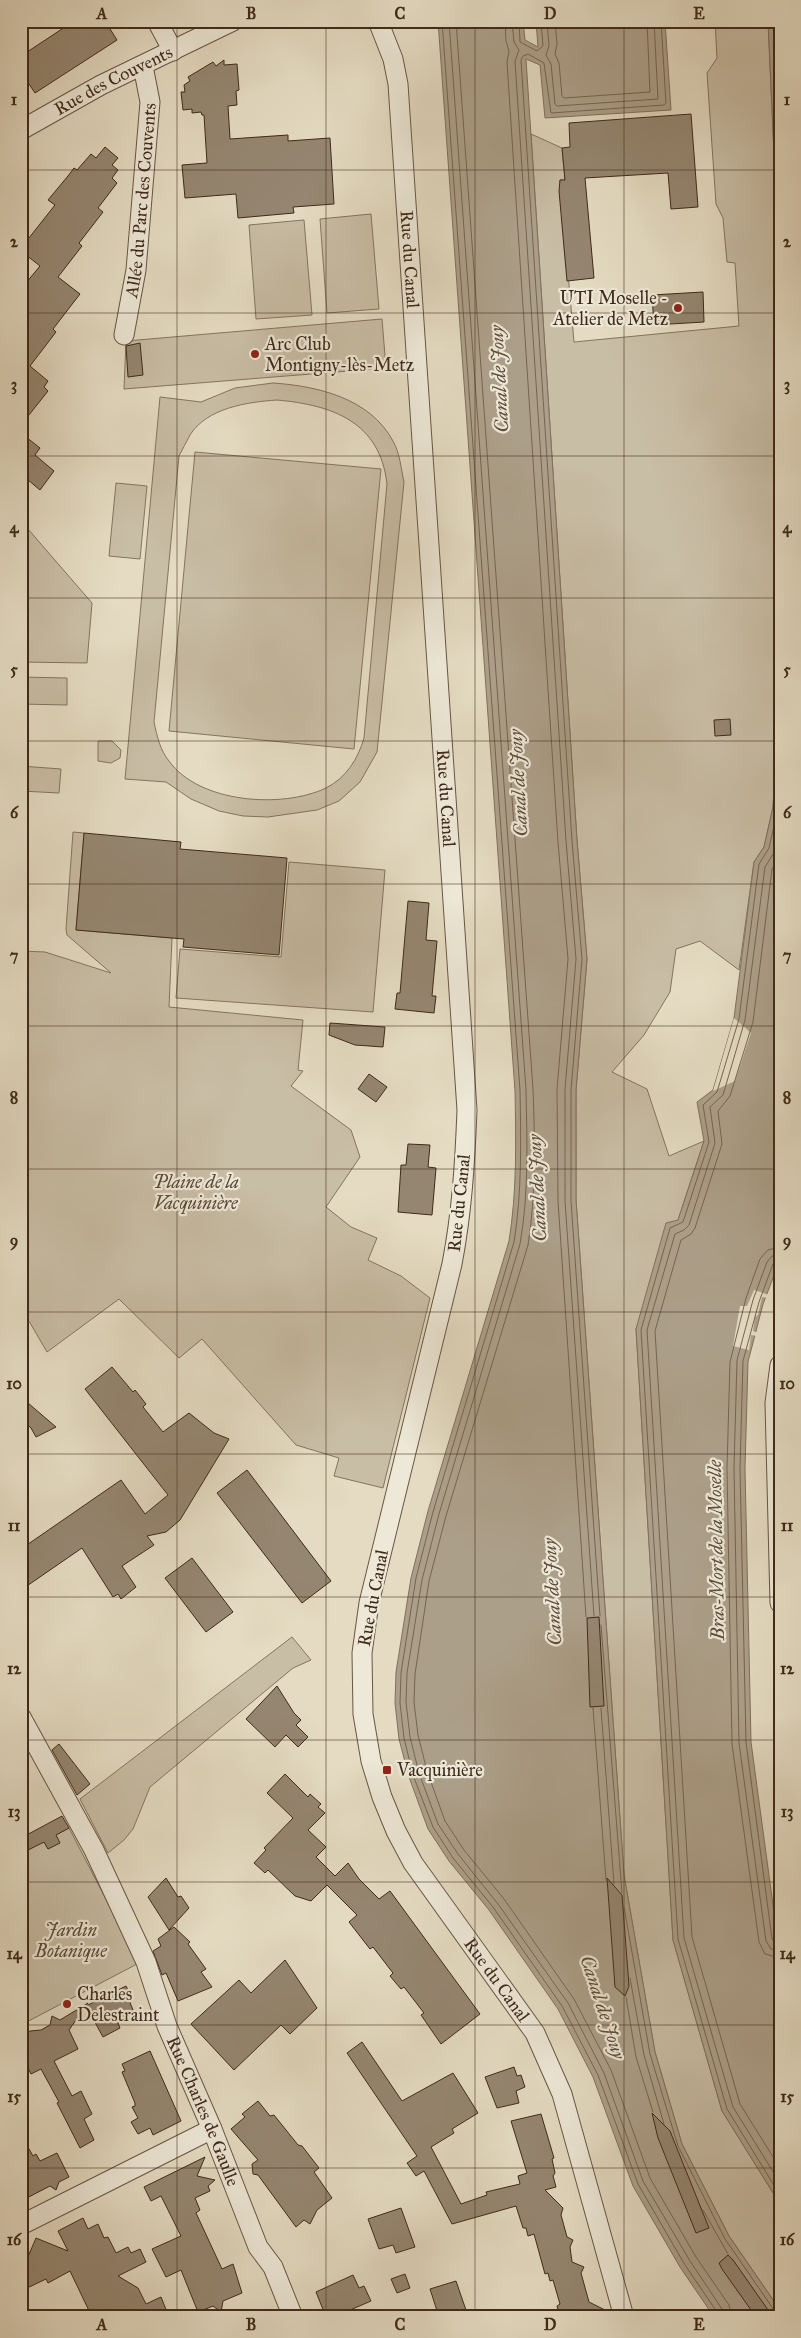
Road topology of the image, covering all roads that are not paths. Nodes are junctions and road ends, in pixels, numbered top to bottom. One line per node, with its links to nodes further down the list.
1 (234, 21): 4 (street, Rue des Couvents)
2 (378, 21): 14 (street, Rue du Canal)
3 (161, 23): 4 (street)
4 (173, 51): 5 (street, Rue des Couvents)
5 (143, 66): 6 (street, Rue des Couvents); 7 (street, Allée du Parc des Couvents)
6 (21, 130)
7 (124, 335)
8 (780, 1365): 9 (street)
9 (780, 1603)
10 (21, 1717): 11 (street, Rue Charles de Gaulle)
11 (212, 2129): 12 (street); 13 (street, Rue Charles de Gaulle)
12 (21, 2225)
13 (293, 2317)
14 (624, 2317)

